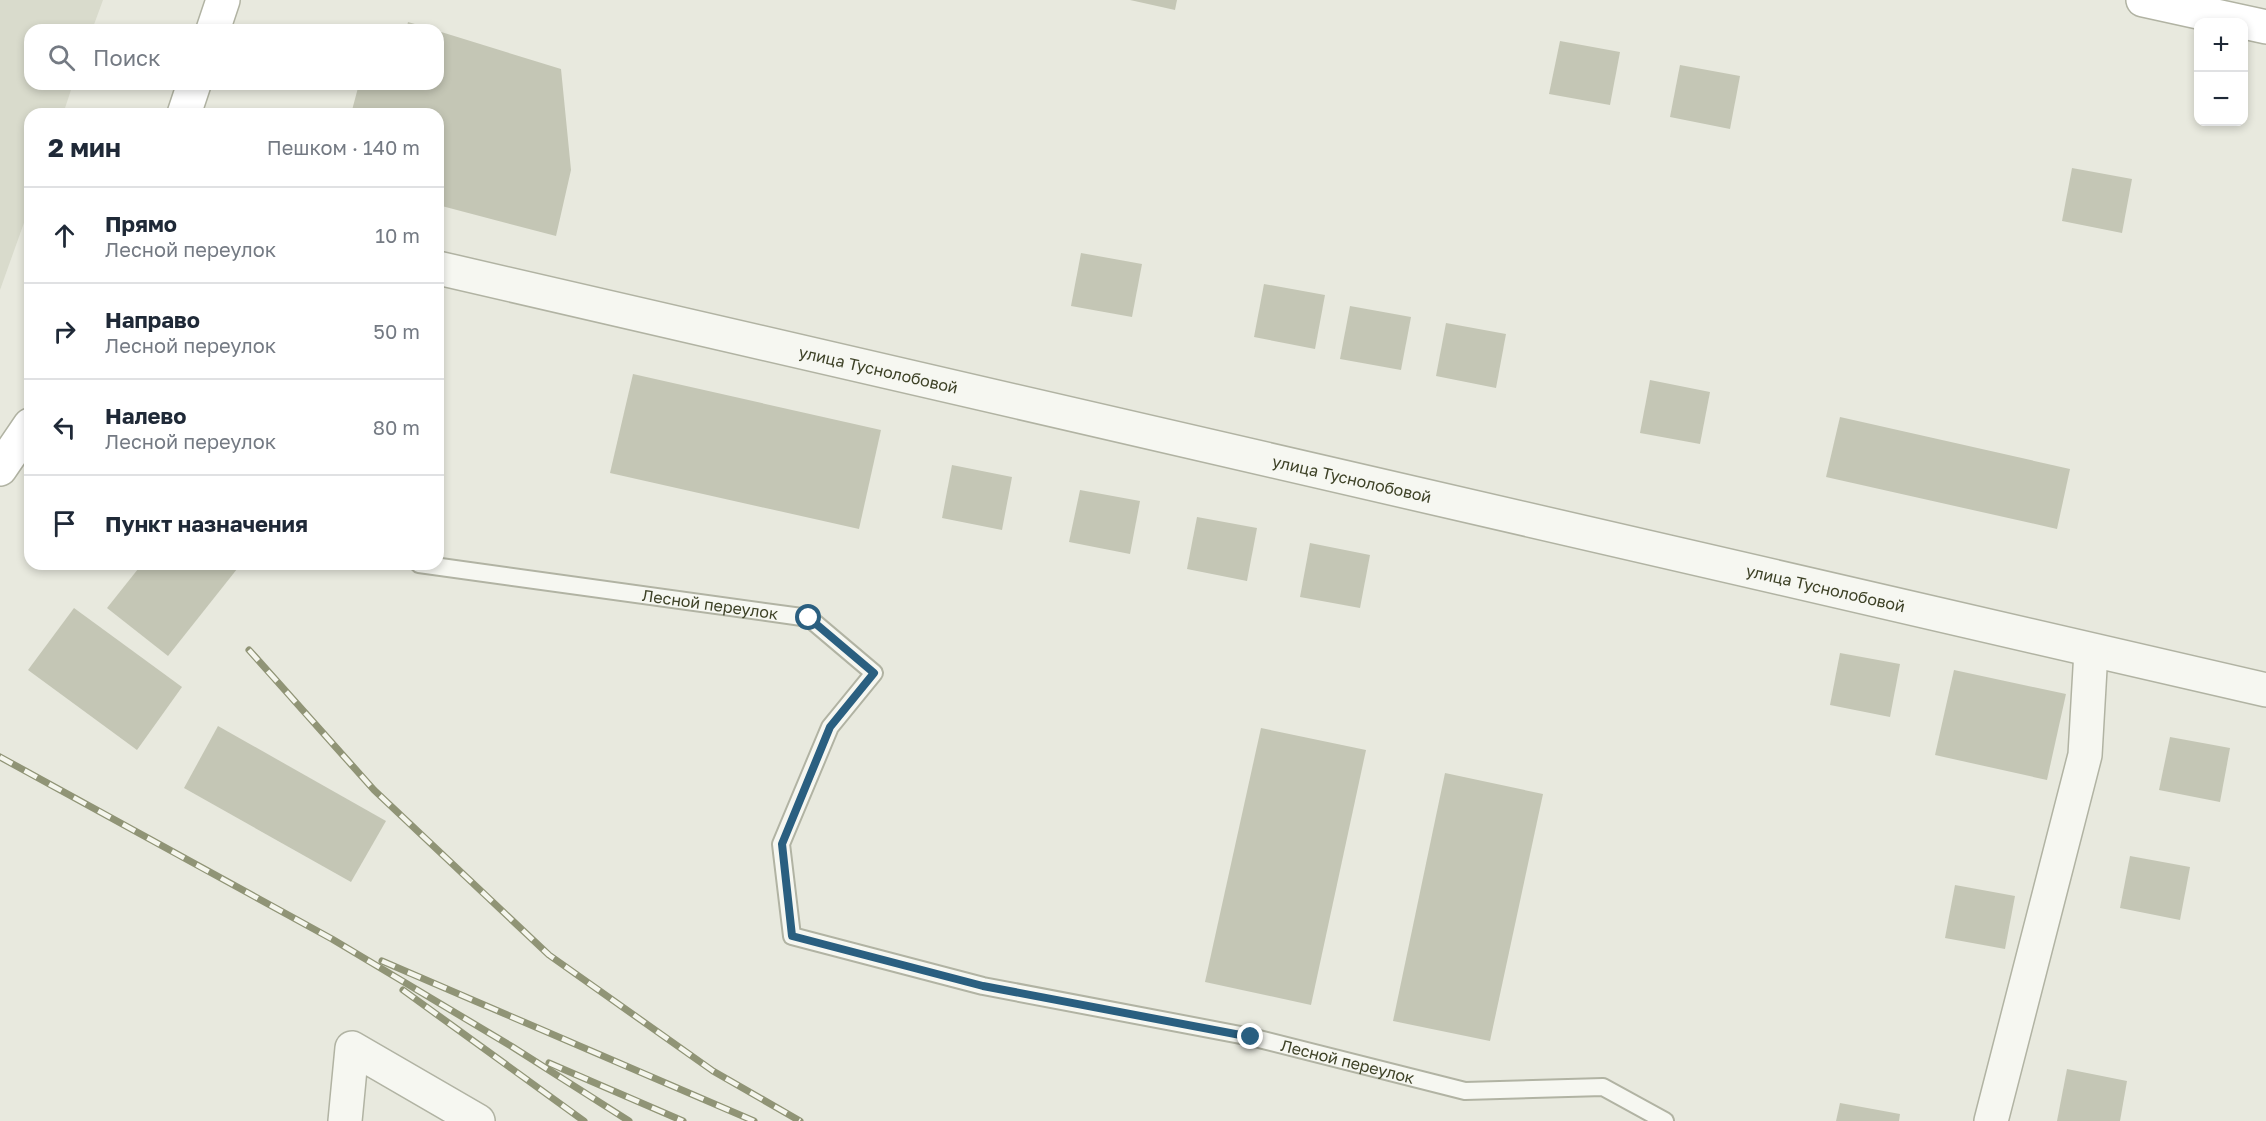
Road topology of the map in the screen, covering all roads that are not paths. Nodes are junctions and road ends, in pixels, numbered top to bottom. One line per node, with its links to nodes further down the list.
1 (223, 0): 4 (street)
2 (2143, 0): 3 (street)
3 (2224, 8): 5 (street)
4 (215, 24)
5 (2266, 27)
6 (192, 90): 7 (street)
7 (186, 108)
8 (444, 269): 12 (street, улица Туснолобовой)
9 (24, 435): 10 (street)
10 (0, 469)
11 (444, 567): 16 (lane, Лесной переулок)
12 (2091, 651): 13 (street, улица Туснолобовой); 17 (street)
13 (2266, 690)
14 (345, 1121): 15 (street)
15 (478, 1121)
16 (1665, 1121)
17 (1991, 1121)

